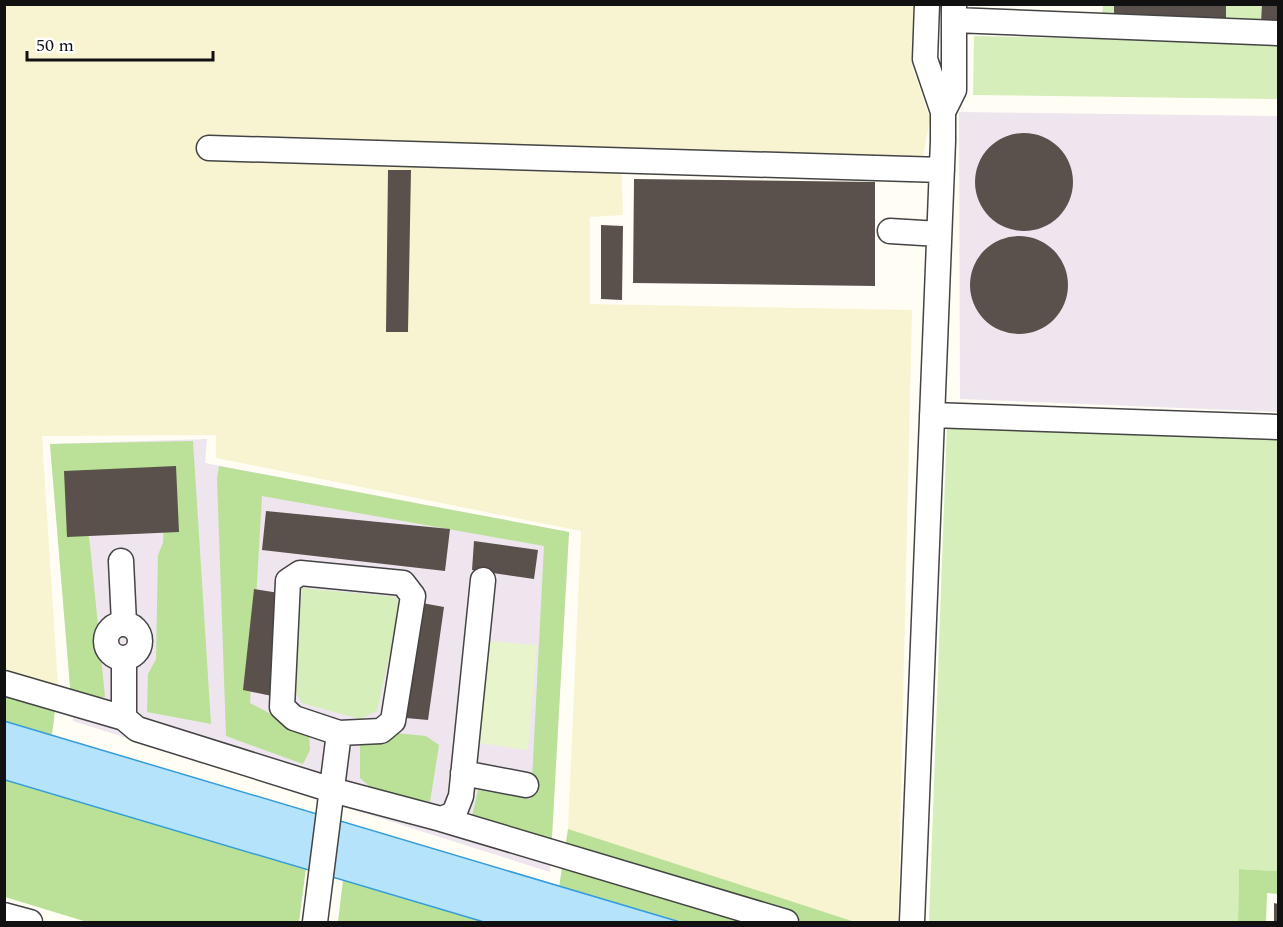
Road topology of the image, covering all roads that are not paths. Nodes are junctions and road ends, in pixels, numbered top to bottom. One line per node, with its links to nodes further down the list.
1 (927, 4): 5 (street)
2 (954, 12): 3 (street); 5 (street)
3 (1090, 15): 4 (street)
4 (1278, 33)
5 (943, 112): 7 (street)
6 (208, 148): 7 (street)
7 (942, 170): 9 (street)
8 (890, 231): 9 (street)
9 (939, 234): 10 (street)
10 (932, 415): 11 (street); 25 (street)
11 (1278, 427)
12 (122, 561): 15 (street)
13 (483, 580): 17 (street)
14 (4, 682): 15 (street)
15 (124, 718): 19 (street)
16 (339, 733): 16 (street); 19 (street)
17 (463, 773): 18 (street); 20 (street)
18 (526, 785)
19 (332, 790): 20 (street); 23 (street)
20 (441, 819): 24 (street)
21 (4, 915): 22 (street)
22 (30, 922)
23 (315, 922)
24 (786, 922)
25 (912, 922)

